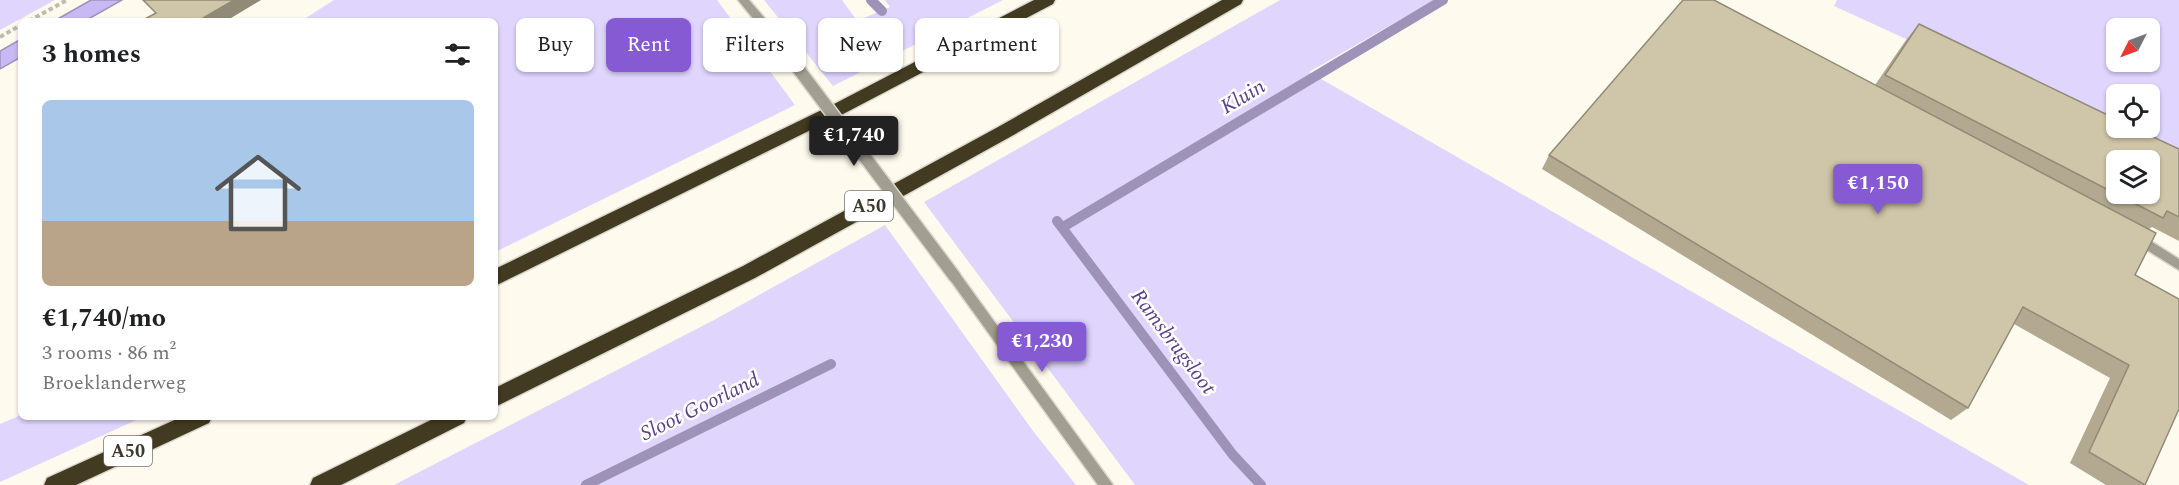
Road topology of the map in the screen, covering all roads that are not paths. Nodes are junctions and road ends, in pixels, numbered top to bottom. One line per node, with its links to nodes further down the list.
1 (743, 0): 12 (street, bridge)
2 (1047, 0): 6 (highway)
3 (1235, 0): 7 (highway, A50)
4 (2128, 233): 5 (street)
5 (2179, 265)
6 (498, 277)
7 (498, 397)
8 (195, 420): 10 (highway, A50)
9 (451, 420): 11 (highway)
10 (54, 485)
11 (320, 485)
12 (1106, 485)

